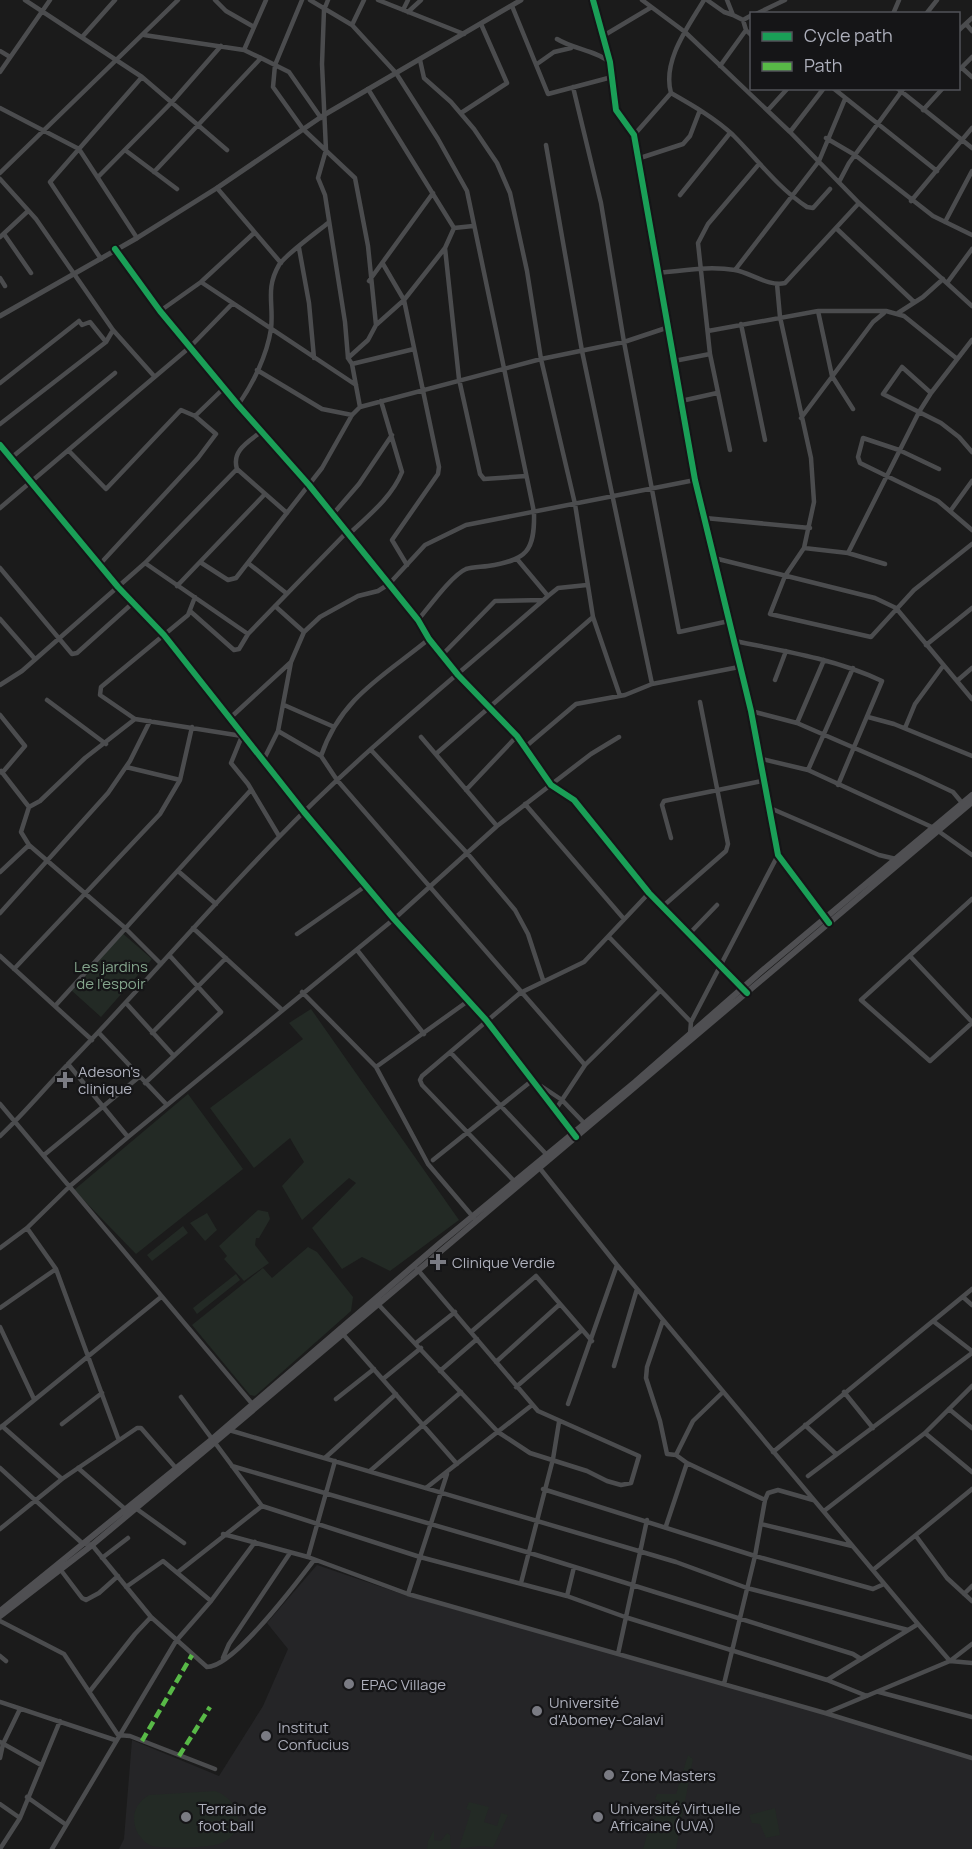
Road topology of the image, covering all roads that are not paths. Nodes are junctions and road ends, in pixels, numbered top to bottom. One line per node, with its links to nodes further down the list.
1 (25, 0): 24 (street)
2 (50, 0): 24 (street)
3 (115, 0): 43 (street)
4 (178, 0): 42 (street)
5 (215, 0): 35 (street)
6 (266, 0): 35 (street)
7 (302, 0): 57 (street)
8 (310, 0): 23 (street)
9 (328, 0): 23 (street)
10 (364, 0): 34 (street)
11 (378, 0): 25 (street)
12 (408, 0): 25 (street)
13 (421, 0): 25 (street)
14 (521, 0): 21 (street)
15 (593, 0): 44 (street)
16 (642, 0): 22 (street)
17 (706, 0): 28 (street); 39 (street)
18 (727, 0): 28 (street)
19 (784, 0): 26 (street)
20 (937, 0): 27 (street)
21 (512, 6): 32 (street); 56 (street)
22 (651, 8): 39 (street); 44 (street)
23 (324, 10): 34 (street); 81 (street)
24 (43, 11): 43 (street); 50 (street)
25 (406, 11): 40 (street)
26 (760, 12)
27 (928, 12)
28 (733, 15): 31 (street)
29 (750, 16): 31 (street)
30 (972, 18): 33 (street)
31 (743, 20): 37 (street)
32 (481, 24): 40 (street); 80 (street)
33 (966, 24): 36 (street); 38 (street)
34 (352, 25): 61 (street)
35 (254, 27): 48 (street)
36 (960, 29)
37 (746, 30): 41 (street); 58 (street)
38 (972, 31)
39 (685, 32): 58 (street); 73 (street)
40 (464, 34): 54 (street)
41 (750, 34)
42 (144, 35): 46 (street); 53 (street)
43 (83, 36): 53 (street)
44 (603, 36): 55 (street)
45 (558, 39): 47 (street)
46 (221, 46): 48 (street); 75 (street)
47 (572, 48): 55 (street); 56 (street)
48 (244, 50): 52 (street)
49 (0, 51): 50 (street)
50 (10, 57): 60 (street)
51 (972, 57): 59 (street)
52 (261, 58): 57 (street); 83 (street)
53 (119, 60): 62 (street); 86 (street)
54 (420, 60): 61 (street); 80 (street)
55 (610, 62): 63 (street)
56 (537, 64): 65 (street)
57 (275, 65): 81 (street); 85 (street)
58 (720, 66): 72 (street)
59 (960, 69): 64 (street)
60 (0, 72)
61 (396, 73): 66 (street); 120 (street)
62 (142, 77): 75 (street); 94 (street)
63 (612, 77): 65 (street); 89 (street)
64 (972, 77)
65 (573, 87): 163 (street)
66 (368, 89): 81 (street); 112 (street)
67 (786, 90): 78 (street)
68 (822, 90): 87 (street)
69 (835, 90): 74 (street)
70 (901, 90): 79 (street); 82 (street)
71 (941, 90): 79 (street)
72 (751, 91): 78 (street)
73 (671, 93): 77 (street); 89 (street)
74 (845, 99): 82 (street); 90 (street)
75 (172, 102): 83 (street); 95 (street)
76 (0, 108): 86 (street)
77 (700, 110): 88 (street); 99 (street)
78 (768, 110): 87 (street)
79 (923, 110): 91 (street)
80 (460, 113): 171 (street)
81 (323, 117): 85 (street); 97 (street)
82 (878, 122): 98 (street); 102 (street)
83 (199, 126): 96 (street); 104 (street)
84 (972, 128): 91 (street)
85 (303, 129): 97 (street); 109 (street)
86 (44, 130): 94 (street); 105 (street)
87 (790, 132): 100 (street)
88 (730, 133): 101 (street); 113 (street)
89 (633, 135): 99 (street)
90 (826, 138): 98 (street); 100 (street)
91 (962, 140): 93 (street); 102 (street)
92 (546, 145): 166 (street)
93 (972, 148)
94 (79, 149): 106 (street); 131 (street)
95 (125, 150): 104 (street); 106 (street)
96 (227, 150)
97 (326, 150): 118 (street); 140 (street)
98 (855, 155): 108 (street); 115 (street)
99 (637, 159): 137 (street)
100 (819, 161): 108 (street); 114 (street)
101 (759, 164): 114 (street); 134 (street)
102 (937, 171): 115 (street)
103 (972, 171): 119 (street)
104 (154, 172): 110 (street)
105 (0, 173)
106 (99, 176): 126 (street)
107 (0, 179): 117 (street)
108 (839, 182): 116 (street)
109 (218, 188): 123 (street); 126 (street)
110 (177, 189)
111 (830, 189): 114 (street)
112 (433, 193): 121 (street); 133 (street)
113 (680, 195)
114 (792, 196): 135 (street)
115 (911, 201): 119 (street)
116 (859, 203): 122 (street); 141 (street)
117 (28, 211): 125 (street); 138 (street)
118 (328, 222): 127 (street); 169 (street)
119 (945, 222): 124 (street)
120 (473, 226): 121 (street); 174 (street)
121 (454, 228): 128 (street)
122 (837, 229): 143 (street); 146 (street)
123 (254, 232): 132 (street); 142 (street)
124 (972, 235)
125 (2, 236): 136 (street)
126 (137, 238): 129 (street)
127 (299, 248): 132 (street); 168 (street)
128 (445, 248): 145 (street); 179 (street)
129 (115, 249): 131 (street); 149 (street)
130 (972, 249): 141 (street)
131 (101, 259): 138 (street)
132 (280, 262): 159 (street)
133 (383, 264): 140 (street); 145 (street)
134 (699, 268): 135 (street); 137 (street); 160 (street)
135 (735, 270): 143 (street)
136 (31, 273)
137 (659, 273): 157 (street)
138 (73, 274): 153 (street); 158 (street)
139 (0, 278): 144 (street)
140 (369, 281): 156 (street)
141 (945, 281): 146 (street); 148 (street)
142 (201, 282): 147 (street); 149 (street)
143 (777, 284): 154 (street)
144 (5, 286)
145 (404, 300): 156 (street); 165 (street)
146 (914, 302): 152 (street)
147 (232, 304): 159 (street); 164 (street)
148 (972, 306)
149 (160, 311): 164 (street)
150 (818, 311): 151 (street); 154 (street); 178 (street)
151 (886, 311): 152 (street); 178 (street)
152 (898, 313): 170 (street)
153 (0, 316)
154 (780, 317): 155 (street); 194 (street)
155 (741, 324): 160 (street); 198 (street)
156 (376, 325): 169 (street)
157 (666, 328): 163 (street); 172 (street)
158 (114, 330): 162 (street); 177 (street)
159 (271, 331): 168 (street); 175 (street)
160 (708, 331): 167 (street)
161 (972, 340): 170 (street)
162 (106, 342): 180 (street); 195 (street)
163 (624, 342): 166 (street); 213 (street)
164 (189, 347): 177 (street); 182 (street)
165 (414, 349): 173 (street); 183 (street)
166 (582, 351): 171 (street); 215 (street)
167 (710, 354): 172 (street); 184 (street)
168 (314, 358): 181 (street)
169 (348, 358): 173 (street)
170 (956, 358): 185 (street)
171 (541, 359): 174 (street); 216 (street)
172 (674, 362): 187 (street)
173 (352, 364): 181 (street)
174 (503, 369): 179 (street); 208 (street)
175 (257, 370): 188 (street); 192 (street)
176 (115, 373): 204 (street)
177 (154, 376): 202 (street)
178 (832, 376): 190 (street); 194 (street)
179 (459, 380): 183 (street); 208 (street)
180 (0, 384)
181 (356, 386): 189 (street)
182 (224, 388): 188 (street); 193 (street)
183 (423, 388): 186 (street); 236 (street)
184 (717, 393): 187 (street); 200 (street)
185 (931, 393): 191 (street); 191 (street)
186 (381, 401): 189 (street); 197 (street)
187 (681, 401): 209 (street)
188 (238, 405): 196 (street)
189 (360, 407): 192 (street)
190 (854, 409)
191 (919, 412): 201 (street); 203 (street)
192 (352, 415): 212 (street)
193 (195, 416): 202 (street); 234 (street)
194 (801, 418): 223 (street)
195 (0, 424)
196 (262, 431): 205 (street); 212 (street)
197 (392, 435): 221 (street); 225 (street)
198 (765, 440)
199 (0, 445): 204 (street)
200 (730, 450)
201 (899, 450): 206 (street); 207 (street); 207 (street)
202 (69, 451): 211 (street)
203 (972, 452)
204 (11, 458): 211 (street)
205 (237, 469): 214 (street); 232 (street)
206 (939, 469)
207 (888, 475): 218 (street); 228 (street)
208 (526, 476): 219 (street)
209 (695, 480): 213 (street); 222 (street)
210 (972, 481): 218 (street)
211 (31, 482): 217 (street); 234 (street)
212 (309, 484): 220 (street); 221 (street)
213 (653, 490): 215 (street); 255 (street)
214 (265, 494): 220 (street); 231 (street)
215 (611, 498): 216 (street); 275 (street)
216 (575, 504): 219 (street); 240 (street)
217 (0, 508)
218 (951, 510): 224 (street)
219 (534, 512): 230 (street); 236 (street)
220 (287, 513): 233 (street)
221 (333, 514): 225 (street)
222 (705, 518): 223 (street); 229 (street)
223 (810, 528): 227 (street)
224 (972, 530)
225 (348, 533): 239 (street); 243 (street)
226 (972, 544): 249 (street)
227 (804, 548): 228 (street); 238 (street)
228 (848, 553): 235 (street)
229 (714, 558): 238 (street); 255 (street)
230 (517, 559): 244 (street); 254 (street)
231 (200, 562): 233 (street); 241 (street)
232 (146, 563): 241 (street); 242 (street)
233 (248, 563): 243 (street)
234 (100, 564): 242 (street)
235 (885, 564)
236 (407, 565): 239 (street)
237 (0, 568): 259 (street)
238 (785, 576): 249 (street); 249 (street)
239 (389, 584): 254 (street); 256 (street)
240 (587, 585): 244 (street); 252 (street)
241 (177, 586): 245 (street)
242 (118, 587): 247 (street); 259 (street)
243 (286, 593): 248 (street)
244 (548, 596): 246 (street)
245 (195, 597): 251 (street); 257 (street)
246 (543, 600): 264 (street); 272 (street)
247 (135, 601): 258 (street); 259 (street)
248 (275, 606): 256 (street); 257 (street)
249 (896, 608): 262 (street)
250 (972, 608): 262 (street)
251 (190, 611): 257 (street); 258 (street)
252 (593, 617): 277 (street); 282 (street)
253 (0, 619): 265 (street)
254 (418, 620): 260 (street)
255 (729, 621): 261 (street)
256 (304, 632): 267 (street)
257 (248, 634)
258 (164, 635): 286 (street); 287 (street)
259 (59, 639): 265 (street)
260 (429, 639): 264 (street); 290 (street)
261 (734, 641): 263 (street); 268 (street)
262 (926, 645): 269 (street)
263 (786, 651): 266 (street); 273 (street)
264 (443, 654): 272 (street)
265 (35, 659): 276 (street)
266 (824, 660): 270 (street); 289 (street)
267 (291, 662): 281 (street); 287 (street)
268 (739, 666): 275 (street); 283 (street)
269 (943, 666): 274 (street); 292 (street)
270 (853, 668): 285 (street); 298 (street)
271 (972, 668): 274 (street)
272 (458, 675): 282 (street); 301 (street)
273 (775, 680)
274 (958, 680): 279 (street)
275 (652, 684): 277 (street)
276 (0, 685)
277 (620, 696): 300 (street)
278 (47, 699): 299 (street)
279 (972, 699)
280 (700, 702): 317 (street)
281 (284, 705): 290 (street); 293 (street)
282 (489, 710): 295 (street); 303 (street)
283 (751, 711): 289 (street); 306 (street)
284 (0, 715): 310 (street)
285 (868, 717): 292 (street); 302 (street)
286 (135, 719): 288 (street); 299 (street)
287 (229, 719): 294 (street)
288 (150, 721): 291 (street); 308 (street)
289 (797, 723): 298 (street)
290 (332, 726): 304 (street)
291 (192, 727): 294 (street); 311 (street)
292 (904, 728): 305 (street)
293 (278, 731): 304 (street); 307 (street)
294 (242, 736): 307 (street); 318 (street)
295 (517, 736): 300 (street); 316 (street)
296 (421, 737): 303 (street)
297 (619, 737): 314 (street)
298 (824, 737): 302 (street); 309 (street)
299 (106, 744): 323 (street)
300 (524, 748): 314 (street)
301 (371, 750): 312 (street); 331 (street)
302 (854, 750): 315 (street); 322 (street)
303 (437, 753): 316 (street)
304 (321, 756): 312 (street)
305 (972, 756)
306 (758, 758): 309 (street); 313 (street)
307 (264, 759): 325 (street)
308 (126, 767): 311 (street); 335 (street)
309 (808, 770): 315 (street)
310 (1, 772): 323 (street)
311 (180, 780): 340 (street)
312 (337, 780): 325 (street); 339 (street)
313 (762, 781): 317 (street); 324 (street)
314 (551, 785): 321 (street); 341 (street)
315 (838, 785): 327 (street)
316 (466, 790): 326 (street)
317 (719, 790): 329 (street); 345 (street)
318 (250, 791): 328 (street); 336 (street)
319 (972, 795): 322 (main road)
320 (972, 802): 322 (main road)
321 (525, 804): 326 (street); 348 (street)
322 (963, 806): 327 (main road)
323 (29, 807): 330 (street)
324 (770, 808): 332 (street); 334 (street)
325 (304, 812): 328 (street); 338 (street)
326 (497, 826): 331 (street)
327 (936, 829): 333 (street); 334 (main road)
328 (279, 836): 343 (street)
329 (671, 838)
330 (29, 845): 335 (street); 337 (street)
331 (467, 853): 339 (street); 363 (street)
332 (778, 855): 349 (street); 361 (street)
333 (972, 855)
334 (897, 861): 349 (main road)
335 (48, 862): 340 (street); 346 (street)
336 (178, 871): 343 (street); 350 (street)
337 (0, 872)
338 (367, 885): 347 (street); 352 (street)
339 (432, 887): 347 (street); 368 (street)
340 (85, 893): 350 (street); 362 (street)
341 (649, 893): 345 (street); 348 (street)
342 (972, 899): 358 (street)
343 (216, 904): 351 (street)
344 (717, 905): 353 (street)
345 (662, 907): 353 (street)
346 (0, 913)
347 (394, 919): 355 (street); 369 (street)
348 (624, 919): 354 (street)
349 (827, 921): 365 (main road)
350 (124, 927): 360 (street); 371 (street)
351 (193, 928): 357 (street); 359 (street)
352 (297, 934)
353 (689, 934): 361 (street)
354 (609, 937): 363 (street); 367 (street)
355 (357, 950): 366 (street); 378 (street)
356 (0, 956): 362 (street)
357 (170, 956): 360 (street); 364 (street)
358 (910, 956): 375 (street); 375 (street)
359 (226, 958): 364 (street); 372 (street)
360 (162, 964): 370 (street)
361 (720, 965): 365 (street); 374 (street)
362 (14, 969): 371 (street)
363 (543, 980): 368 (street)
364 (196, 986): 377 (street); 382 (street)
365 (746, 990): 379 (main road)
366 (302, 992): 372 (street); 385 (street)
367 (660, 992): 374 (street); 384 (street)
368 (520, 993): 373 (street); 384 (street)
369 (468, 1001): 373 (street); 378 (street)
370 (126, 1003): 376 (street); 377 (street)
371 (55, 1006): 380 (street)
372 (281, 1009): 392 (street)
373 (486, 1020): 381 (street); 387 (street)
374 (691, 1022): 379 (street)
375 (972, 1023)
376 (99, 1033): 380 (street); 386 (street)
377 (152, 1033): 382 (street)
378 (424, 1034): 385 (street)
379 (692, 1037): 397 (main road); 399 (main road)
380 (92, 1040): 383 (street)
381 (451, 1053): 393 (street); 398 (street)
382 (174, 1056): 388 (street)
383 (68, 1064): 394 (street); 396 (street)
384 (585, 1065): 390 (street)
385 (376, 1067): 408 (street)
386 (140, 1077): 388 (street); 394 (street)
387 (534, 1079): 389 (street); 393 (street)
388 (145, 1083): 392 (street)
389 (539, 1086): 390 (street); 395 (street)
390 (562, 1100): 395 (street); 397 (street)
391 (0, 1104): 396 (street)
392 (167, 1105): 401 (street)
393 (500, 1106): 398 (street); 403 (street)
394 (103, 1108): 401 (street); 402 (street)
395 (556, 1108): 399 (street)
396 (16, 1121): 400 (street); 402 (street)
397 (584, 1123): 399 (main road)
398 (467, 1131): 404 (street); 406 (street)
399 (574, 1134): 403 (main road); 405 (main road)
400 (0, 1136)
401 (128, 1137): 407 (street)
402 (44, 1155): 407 (street)
403 (547, 1155): 405 (main road)
404 (433, 1160)
405 (538, 1166): 406 (main road); 408 (main road); 411 (street)
406 (515, 1182): 408 (main road)
407 (70, 1186): 409 (street); 416 (street)
408 (474, 1218): 413 (main road); 423 (main road)
409 (27, 1228): 410 (street); 412 (street)
410 (0, 1248)
411 (617, 1265): 414 (street); 431 (street)
412 (56, 1269): 421 (street); 435 (street)
413 (417, 1269): 418 (main road); 422 (street)
414 (638, 1289): 424 (street); 437 (street)
415 (972, 1289): 417 (street)
416 (161, 1297): 435 (street); 453 (street)
417 (963, 1297): 420 (street); 425 (street)
418 (377, 1303): 423 (main road); 432 (street)
419 (560, 1304): 427 (street); 428 (street); 436 (street)
420 (972, 1305)
421 (0, 1308)
422 (455, 1312): 428 (street); 432 (street)
423 (359, 1315): 429 (main road); 453 (main road)
424 (663, 1320): 444 (street); 469 (street)
425 (933, 1321): 434 (street); 445 (street)
426 (0, 1327): 450 (street)
427 (582, 1330): 431 (street); 441 (street)
428 (471, 1332): 430 (street)
429 (342, 1333): 438 (street); 453 (main road)
430 (477, 1339): 436 (street); 439 (street)
431 (592, 1341): 451 (street)
432 (417, 1343): 433 (street)
433 (421, 1348): 439 (street); 440 (street)
434 (972, 1352): 460 (street)
435 (88, 1356): 446 (street); 450 (street)
436 (496, 1362): 441 (street)
437 (614, 1366)
438 (374, 1369): 440 (street); 449 (street)
439 (440, 1371): 443 (street)
440 (383, 1379): 447 (street)
441 (516, 1387): 452 (street)
442 (971, 1388): 454 (street)
443 (461, 1392): 457 (street); 463 (street)
444 (723, 1392): 467 (street); 469 (street)
445 (844, 1392): 458 (street); 460 (street)
446 (102, 1394): 456 (street); 465 (street)
447 (396, 1394): 457 (street); 470 (street)
448 (181, 1397): 466 (street)
449 (336, 1399)
450 (34, 1400): 459 (street)
451 (568, 1404)
452 (532, 1405): 455 (street); 463 (street)
453 (254, 1406): 462 (main road); 466 (main road)
454 (949, 1409): 461 (street); 464 (street)
455 (559, 1422): 471 (street); 471 (street)
456 (62, 1424)
457 (423, 1425): 474 (street); 479 (street)
458 (805, 1425): 467 (street); 468 (street)
459 (1, 1427): 483 (street)
460 (873, 1428): 468 (street)
461 (972, 1428)
462 (229, 1430): 466 (main road); 470 (street)
463 (498, 1432): 471 (street); 474 (street)
464 (925, 1433): 481 (street); 495 (street)
465 (118, 1438): 476 (street); 478 (street)
466 (212, 1442): 475 (street); 476 (main road); 493 (main road)
467 (773, 1452): 490 (street)
468 (837, 1454): 482 (street)
469 (676, 1455): 473 (street)
470 (326, 1457): 472 (street)
471 (553, 1459): 485 (street)
472 (335, 1461): 479 (street); 488 (street)
473 (687, 1463): 489 (street); 501 (street)
474 (457, 1464): 480 (street)
475 (232, 1466): 488 (street); 492 (street)
476 (175, 1467): 494 (main road)
477 (0, 1468): 491 (street)
478 (78, 1468): 483 (street); 494 (street)
479 (370, 1471): 484 (street)
480 (447, 1472): 484 (street); 487 (street)
481 (972, 1472)
482 (808, 1476)
483 (62, 1479): 491 (street)
484 (426, 1488): 487 (street)
485 (543, 1489): 496 (street); 497 (street)
486 (972, 1489): 504 (street)
487 (440, 1492): 497 (street); 500 (street)
488 (326, 1493): 498 (street); 500 (street)
489 (765, 1500): 490 (street); 499 (street)
490 (813, 1500): 495 (street)
491 (34, 1501): 502 (street); 507 (street)
492 (262, 1506): 498 (street); 503 (street)
493 (134, 1507): 508 (street); 509 (main road)
494 (125, 1509): 507 (main road)
495 (824, 1511): 510 (street)
496 (647, 1520): 501 (street); 512 (street)
497 (537, 1522): 512 (street); 513 (street)
498 (316, 1524): 515 (street); 516 (street)
499 (761, 1524): 510 (street); 514 (street)
500 (430, 1526): 513 (street); 516 (street)
501 (666, 1526): 514 (street)
502 (0, 1528)
503 (223, 1534): 506 (street); 522 (street)
504 (916, 1536): 521 (street); 532 (street)
505 (128, 1538): 517 (street)
506 (255, 1542): 511 (street); 534 (street)
507 (82, 1543): 509 (street); 530 (main road)
508 (184, 1543)
509 (92, 1545): 517 (street); 520 (main road)
510 (852, 1546): 521 (street)
511 (290, 1552): 515 (street); 548 (street)
512 (640, 1552): 526 (street); 529 (street)
513 (530, 1553): 519 (street); 524 (street)
514 (755, 1556): 525 (street); 529 (street)
515 (308, 1557): 518 (street)
516 (420, 1557): 524 (street); 531 (street)
517 (102, 1558): 523 (street)
518 (314, 1560): 531 (street); 548 (street)
519 (574, 1567): 526 (street); 533 (street)
520 (60, 1569): 523 (street); 530 (main road)
521 (873, 1570): 525 (street)
522 (178, 1572): 528 (street); 534 (street)
523 (118, 1576): 528 (street)
524 (521, 1583): 533 (street)
525 (884, 1584): 541 (street)
526 (632, 1586): 538 (street); 539 (street)
527 (972, 1586): 532 (street)
528 (126, 1587): 537 (street)
529 (747, 1588): 539 (street); 542 (street)
530 (25, 1593): 536 (main road)
531 (408, 1594): 546 (street)
532 (964, 1594): 535 (street)
533 (567, 1596): 538 (street)
534 (211, 1601): 543 (street)
535 (972, 1601)
536 (0, 1614)
537 (152, 1617): 543 (street); 555 (street)
538 (625, 1617): 545 (street); 546 (street)
539 (740, 1620): 545 (street); 549 (street)
540 (0, 1621): 555 (street)
541 (918, 1624): 542 (street); 551 (street)
542 (908, 1630): 549 (street)
543 (176, 1641): 548 (street); 563 (street)
544 (972, 1644): 551 (street)
545 (733, 1652): 553 (street); 554 (street)
546 (618, 1654): 554 (street)
547 (0, 1656): 550 (street)
548 (224, 1658)
549 (861, 1659): 553 (street)
550 (6, 1661)
551 (951, 1661): 552 (street); 556 (street)
552 (972, 1663)
553 (827, 1680): 557 (street)
554 (724, 1684): 560 (street)
555 (90, 1691): 563 (street)
556 (879, 1692): 557 (street); 561 (street)
557 (867, 1696): 560 (street)
558 (0, 1702): 559 (street)
559 (20, 1709): 562 (street); 564 (street)
560 (825, 1713): 566 (street)
561 (972, 1717)
562 (60, 1721): 563 (street); 567 (street)
563 (117, 1738): 568 (street); 572 (street)
564 (2, 1743): 565 (street); 567 (street)
565 (0, 1758)
566 (972, 1758)
567 (41, 1766): 569 (street)
568 (214, 1770)
569 (27, 1797): 571 (street); 572 (street)
570 (0, 1804): 571 (street)
571 (20, 1818): 573 (street)
572 (65, 1824): 574 (street)
573 (0, 1849)
574 (52, 1849)

